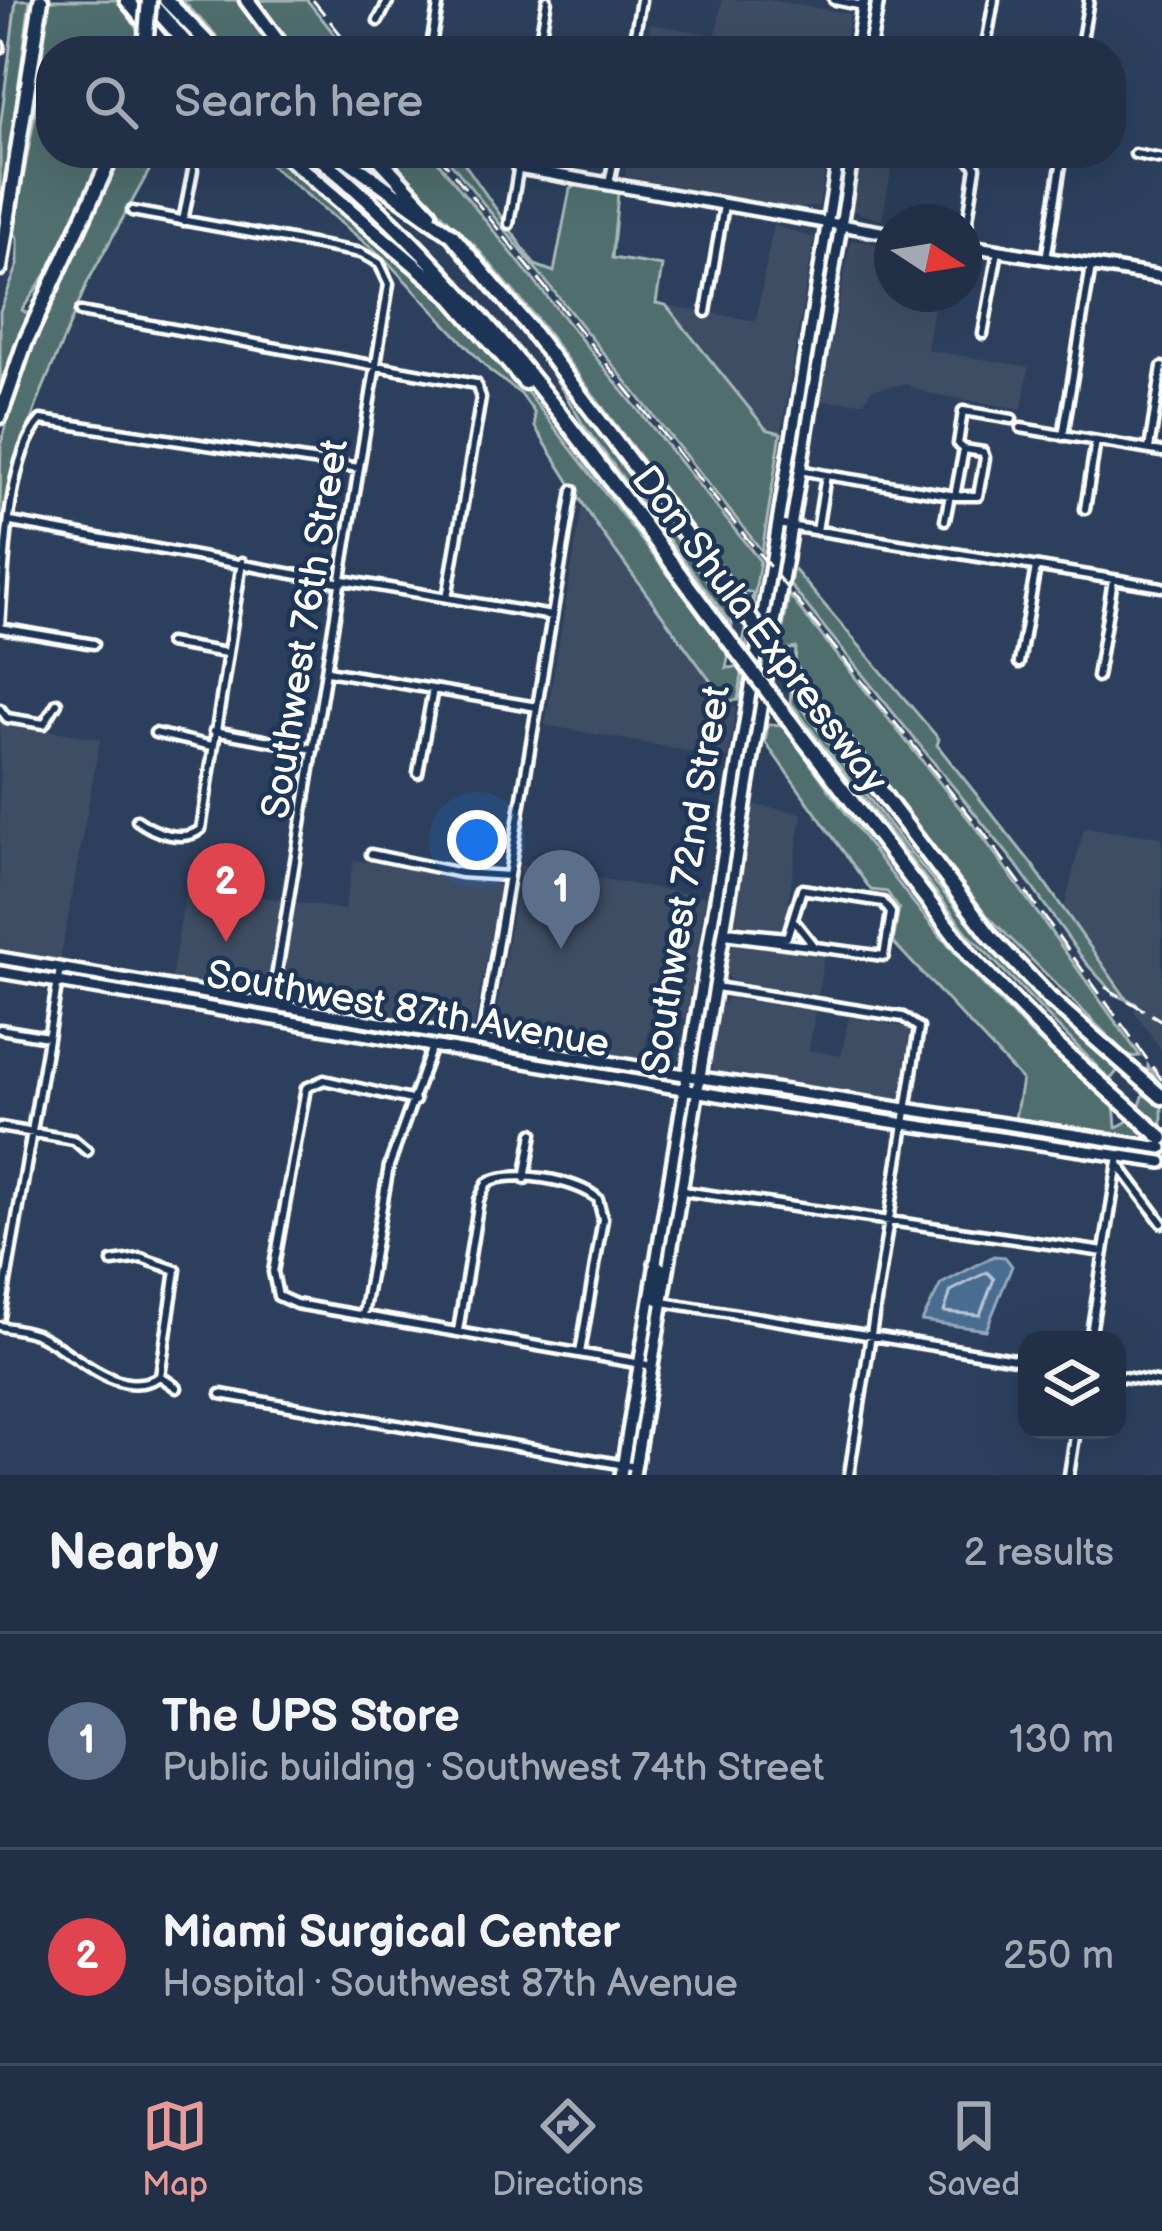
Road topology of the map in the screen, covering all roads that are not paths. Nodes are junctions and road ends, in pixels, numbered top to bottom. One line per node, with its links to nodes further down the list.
1 (41, 0): 56 (highway)
2 (127, 0): 17 (highway)
3 (148, 0): 16 (highway, bridge); 18 (highway)
4 (166, 0): 19 (highway)
5 (247, 0): 20 (highway)
6 (389, 0): 15 (street)
7 (439, 0): 21 (street)
8 (547, 0): 22 (street)
9 (641, 0): 23 (street)
10 (834, 0): 13 (street)
11 (994, 0): 26 (street)
12 (1089, 0): 27 (street)
13 (864, 3): 14 (main road); 24 (main road)
14 (877, 4): 25 (main road)
15 (378, 21)
16 (146, 36)
17 (157, 36)
18 (180, 36)
19 (201, 36)
20 (274, 36)
21 (433, 36)
22 (541, 36)
23 (635, 36)
24 (858, 36)
25 (872, 36)
26 (988, 36)
27 (1083, 36)
28 (1135, 154): 29 (street)
29 (1162, 159)
30 (106, 168): 65 (highway)
31 (301, 168): 70 (highway)
32 (332, 168): 70 (highway, Don Shula Expressway)
33 (359, 168): 51 (highway, Don Shula Expressway)
34 (388, 168): 51 (highway)
35 (518, 168): 42 (main road); 47 (street)
36 (612, 168): 42 (street)
37 (837, 168): 48 (main road, Southwest 72nd Street)
38 (851, 168): 49 (main road, Southwest 72nd Street)
39 (976, 168): 43 (street)
40 (1061, 168): 54 (street)
41 (193, 170): 46 (street)
42 (609, 184): 44 (main road)
43 (970, 204)
44 (724, 205): 48 (main road); 59 (street)
45 (132, 211): 46 (street)
46 (183, 221): 61 (street, Southwest 76th Street)
47 (509, 224)
48 (828, 224): 49 (main road); 63 (main road, Southwest 72nd Street)
49 (841, 226): 50 (main road); 64 (main road, Southwest 72nd Street)
50 (874, 231)
51 (452, 235): 143 (highway, Don Shula Expressway, bridge)
52 (982, 248): 53 (main road)
53 (998, 251): 54 (main road); 60 (street)
54 (1046, 259): 55 (main road)
55 (1091, 266): 57 (main road); 68 (street)
56 (0, 268)
57 (1162, 277)
58 (80, 312): 61 (street)
59 (706, 312)
60 (983, 334)
61 (378, 365): 75 (street, Southwest 76th Street); 91 (street)
62 (1162, 367): 73 (street)
63 (799, 392): 64 (main road); 71 (main road, Southwest 72nd Street)
64 (813, 394): 71 (main road, Southwest 72nd Street)
65 (0, 416)
66 (1012, 419): 72 (street)
67 (1021, 428): 68 (street)
68 (1063, 436): 69 (street)
69 (1096, 441): 73 (street); 80 (street)
70 (582, 444): 151 (highway, Don Shula Expressway, bridge)
71 (797, 448): 76 (main road, Southwest 72nd Street); 83 (main road, Southwest 72nd Street)
72 (964, 449): 79 (street); 79 (street)
73 (1149, 449): 74 (street)
74 (1162, 452)
75 (361, 469): 82 (street); 89 (street, Southwest 76th Street)
76 (800, 470): 77 (street); 84 (main road, Southwest 72nd Street)
77 (826, 475): 79 (street); 85 (street)
78 (573, 490): 92 (street)
79 (953, 496): 81 (street)
80 (1085, 509)
81 (945, 520)
82 (11, 521): 86 (street); 93 (street)
83 (777, 524): 84 (street); 108 (main road, Southwest 72nd Street)
84 (790, 526): 85 (street); 109 (main road, Southwest 72nd Street)
85 (817, 531): 87 (street)
86 (242, 562): 89 (street); 96 (street)
87 (1036, 567): 88 (street); 97 (street)
88 (1113, 579): 90 (street); 99 (street)
89 (342, 581): 91 (street); 98 (street, Southwest 76th Street)
90 (1162, 586)
91 (447, 598): 92 (street)
92 (552, 616): 102 (street)
93 (0, 627): 95 (street)
94 (169, 643): 96 (street)
95 (94, 644)
96 (226, 653): 104 (street)
97 (1019, 664)
98 (328, 670): 100 (street); 107 (street, Southwest 76th Street)
99 (1097, 677)
100 (433, 688): 102 (street); 110 (street)
101 (57, 703): 103 (street)
102 (537, 707): 113 (street)
103 (0, 709)
104 (214, 731): 106 (street); 107 (street)
105 (155, 733): 106 (street)
106 (212, 746): 111 (street)
107 (314, 749): 128 (street, Southwest 76th Street)
108 (736, 764): 109 (main road); 114 (main road, Southwest 72nd Street)
109 (750, 767): 115 (main road, Southwest 72nd Street)
110 (418, 773)
111 (136, 820)
112 (370, 854): 113 (street)
113 (509, 876): 135 (street)
114 (718, 879): 115 (main road); 120 (main road, Southwest 72nd Street)
115 (732, 881): 117 (main road, Southwest 72nd Street)
116 (794, 920): 117 (street); 118 (street); 118 (street)
117 (724, 933): 118 (street); 121 (main road, Southwest 72nd Street)
118 (812, 944)
119 (0, 958): 122 (main road, Southwest 87th Avenue)
120 (706, 958): 121 (main road); 139 (main road, Southwest 72nd Street)
121 (720, 960): 126 (main road, Southwest 72nd Street)
122 (60, 969): 124 (street); 125 (main road, Southwest 87th Avenue)
123 (0, 972): 124 (main road, Southwest 87th Avenue)
124 (58, 982): 127 (main road, Southwest 87th Avenue); 134 (street)
125 (169, 987): 127 (main road); 128 (main road, Southwest 87th Avenue)
126 (716, 987): 140 (main road, Southwest 72nd Street); 145 (street)
127 (166, 1000): 129 (main road, Southwest 87th Avenue)
128 (272, 1003): 129 (main road); 130 (main road, Southwest 87th Avenue)
129 (270, 1016): 132 (main road, Southwest 87th Avenue)
130 (361, 1018): 132 (main road); 133 (main road, Southwest 87th Avenue)
131 (0, 1029): 134 (street)
132 (344, 1029): 136 (main road, Southwest 87th Avenue)
133 (430, 1030): 135 (main road, Southwest 87th Avenue); 136 (main road)
134 (48, 1037): 149 (street)
135 (482, 1038): 137 (main road, Southwest 87th Avenue)
136 (433, 1044): 138 (main road, Southwest 87th Avenue); 144 (street)
137 (567, 1053): 138 (main road); 139 (main road, Southwest 87th Avenue)
138 (566, 1066): 141 (main road, Southwest 87th Avenue)
139 (686, 1075): 140 (main road, Southwest 87th Avenue); 141 (main road, Southwest 72nd Street)
140 (702, 1078): 142 (main road, Southwest 72nd Street); 145 (main road, Southwest 87th Avenue)
141 (683, 1088): 142 (main road, Southwest 87th Avenue); 167 (main road, Southwest 72nd Street)
142 (700, 1091): 147 (main road, Southwest 87th Avenue); 162 (main road, Southwest 72nd Street)
143 (1162, 1097)
144 (415, 1101): 170 (street); 170 (street)
145 (907, 1112): 146 (main road, Southwest 87th Avenue); 147 (street)
146 (1009, 1124): 152 (main road); 153 (main road, Southwest 87th Avenue)
147 (905, 1125): 152 (main road, Southwest 87th Avenue); 164 (street)
148 (0, 1127): 149 (street)
149 (32, 1132): 155 (street); 168 (street)
150 (533, 1133): 159 (street)
151 (1162, 1138)
152 (1021, 1139): 156 (main road, Southwest 87th Avenue)
153 (1121, 1142): 154 (main road, Southwest 87th Avenue); 156 (main road)
154 (1162, 1148)
155 (87, 1151)
156 (1122, 1159): 157 (main road, Southwest 87th Avenue); 160 (street); 161 (street)
157 (1141, 1159): 158 (main road, Southwest 87th Avenue); 160 (street)
158 (1162, 1162)
159 (525, 1178): 173 (street); 176 (street)
160 (1130, 1179): 161 (street); 163 (street)
161 (1115, 1187): 165 (street)
162 (683, 1191): 164 (street); 169 (main road, Southwest 72nd Street)
163 (1162, 1223)
164 (888, 1224): 165 (street); 175 (street)
165 (1104, 1252): 174 (street)
166 (112, 1262): 180 (street)
167 (655, 1263): 169 (main road); 178 (main road, Southwest 72nd Street)
168 (4, 1265): 171 (street)
169 (663, 1302): 175 (street); 179 (main road, Southwest 72nd Street)
170 (363, 1316): 173 (street)
171 (0, 1317)
172 (0, 1326): 180 (street)
173 (458, 1331): 176 (street)
174 (1091, 1331)
175 (871, 1336): 177 (street); 188 (street)
176 (580, 1353): 178 (street)
177 (1018, 1360)
178 (639, 1364): 179 (street); 186 (main road, Southwest 72nd Street)
179 (652, 1366): 187 (main road, Southwest 72nd Street)
180 (160, 1376): 183 (street)
181 (1126, 1377): 182 (street)
182 (1162, 1383)
183 (177, 1388)
184 (221, 1394): 186 (street)
185 (1075, 1439): 189 (street)
186 (622, 1470): 187 (street)
187 (635, 1471)
188 (849, 1475)
189 (1069, 1475)

